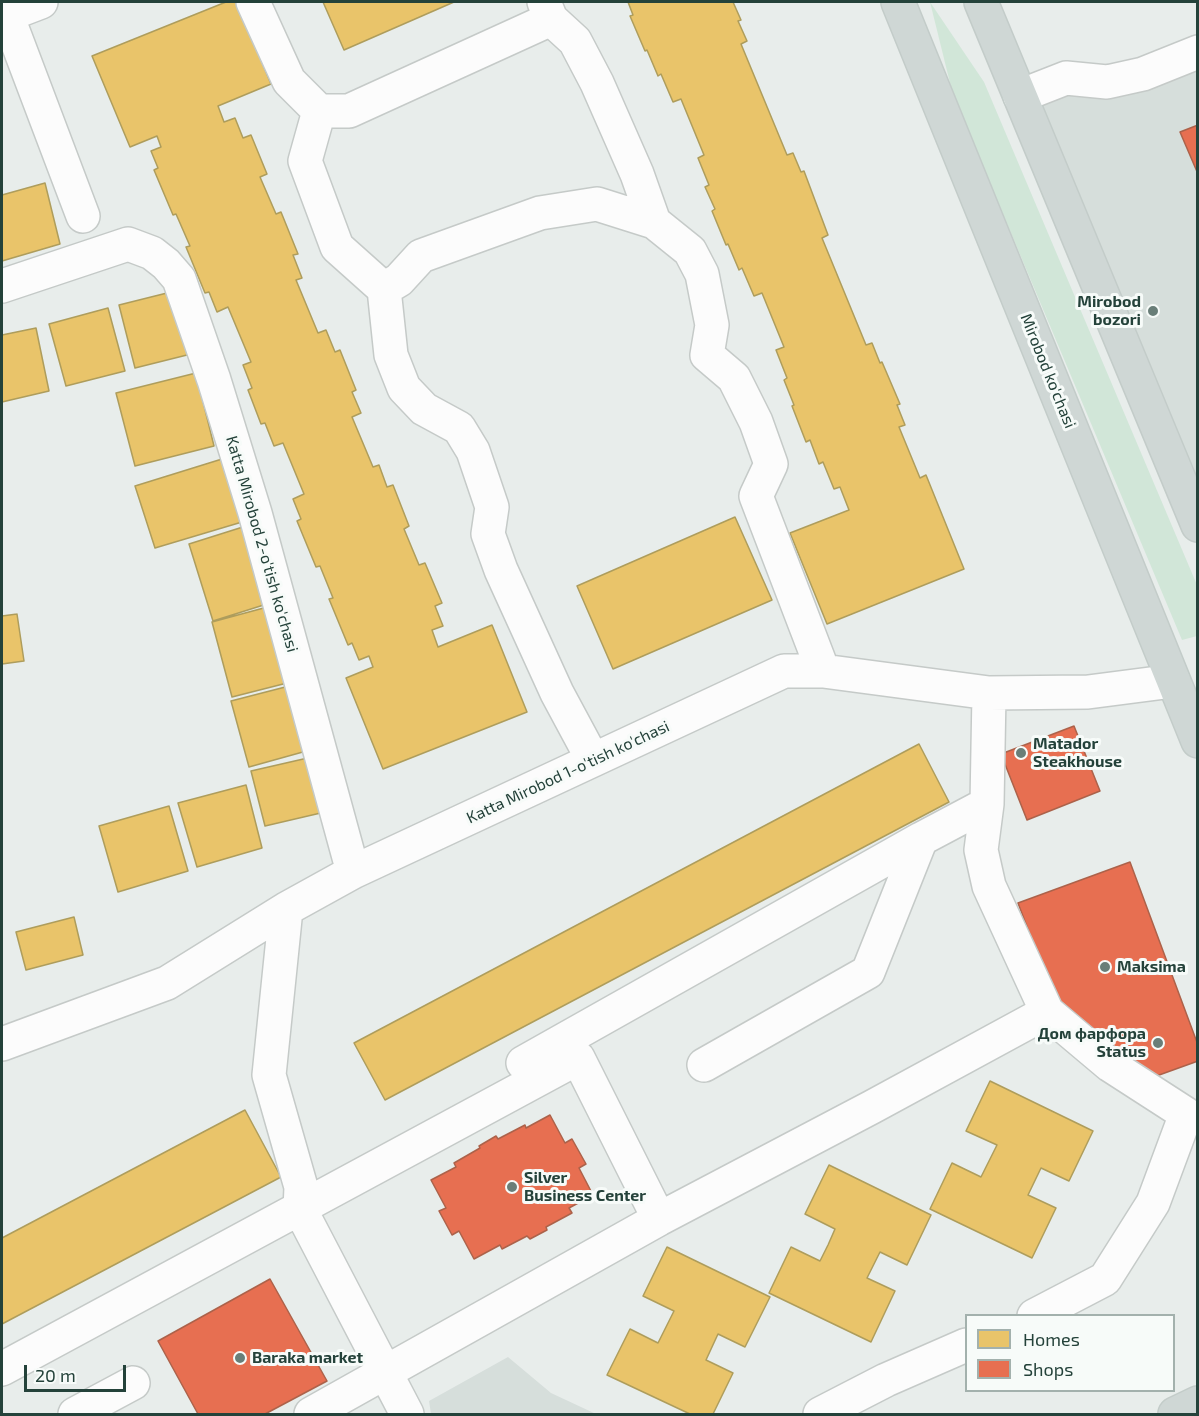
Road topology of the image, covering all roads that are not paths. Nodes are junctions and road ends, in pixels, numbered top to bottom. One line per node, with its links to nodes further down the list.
1 (41, 2): 5 (street)
2 (253, 2): 9 (street)
3 (898, 2): 16 (main road, Mirobod ko'chasi)
4 (981, 2): 8 (main road)
5 (4, 9): 10 (street)
6 (547, 10): 9 (street); 11 (street)
7 (1197, 52): 8 (street)
8 (1020, 96): 14 (main road)
9 (319, 111): 13 (street)
10 (83, 216)
11 (654, 222): 13 (street); 15 (street)
12 (2, 286): 22 (street, Katta Mirobod 2-o'tish ko'chasi)
13 (384, 289): 19 (street)
14 (1197, 525)
15 (823, 671): 17 (street, Katta Mirobod 1-o'tish ko'chasi); 19 (street, Katta Mirobod 1-o'tish ko'chasi)
16 (1173, 681): 17 (street, Katta Mirobod 1-o'tish ko'chasi); 18 (main road, Mirobod ko'chasi)
17 (989, 693): 20 (street)
18 (1197, 741)
19 (593, 760): 22 (street, Katta Mirobod 1-o'tish ko'chasi)
20 (987, 804): 21 (street); 24 (street)
21 (921, 839): 26 (street); 27 (street)
22 (352, 872): 23 (street, Katta Mirobod 1-o'tish ko'chasi)
23 (286, 909): 25 (street, Katta Mirobod 1-o'tish ko'chasi); 27 (street)
24 (1047, 1012): 28 (street); 29 (street)
25 (2, 1044)
26 (704, 1065)
27 (300, 1198): 28 (street); 31 (street); 32 (street)
28 (658, 1219): 32 (street)
29 (1038, 1314)
30 (965, 1345): 38 (street)
31 (2, 1369)
32 (386, 1373): 36 (street); 37 (street)
33 (133, 1383): 35 (street)
34 (1197, 1403): 39 (main road)
35 (75, 1414)
36 (311, 1414)
37 (407, 1414)
38 (820, 1414)
39 (1175, 1414)

